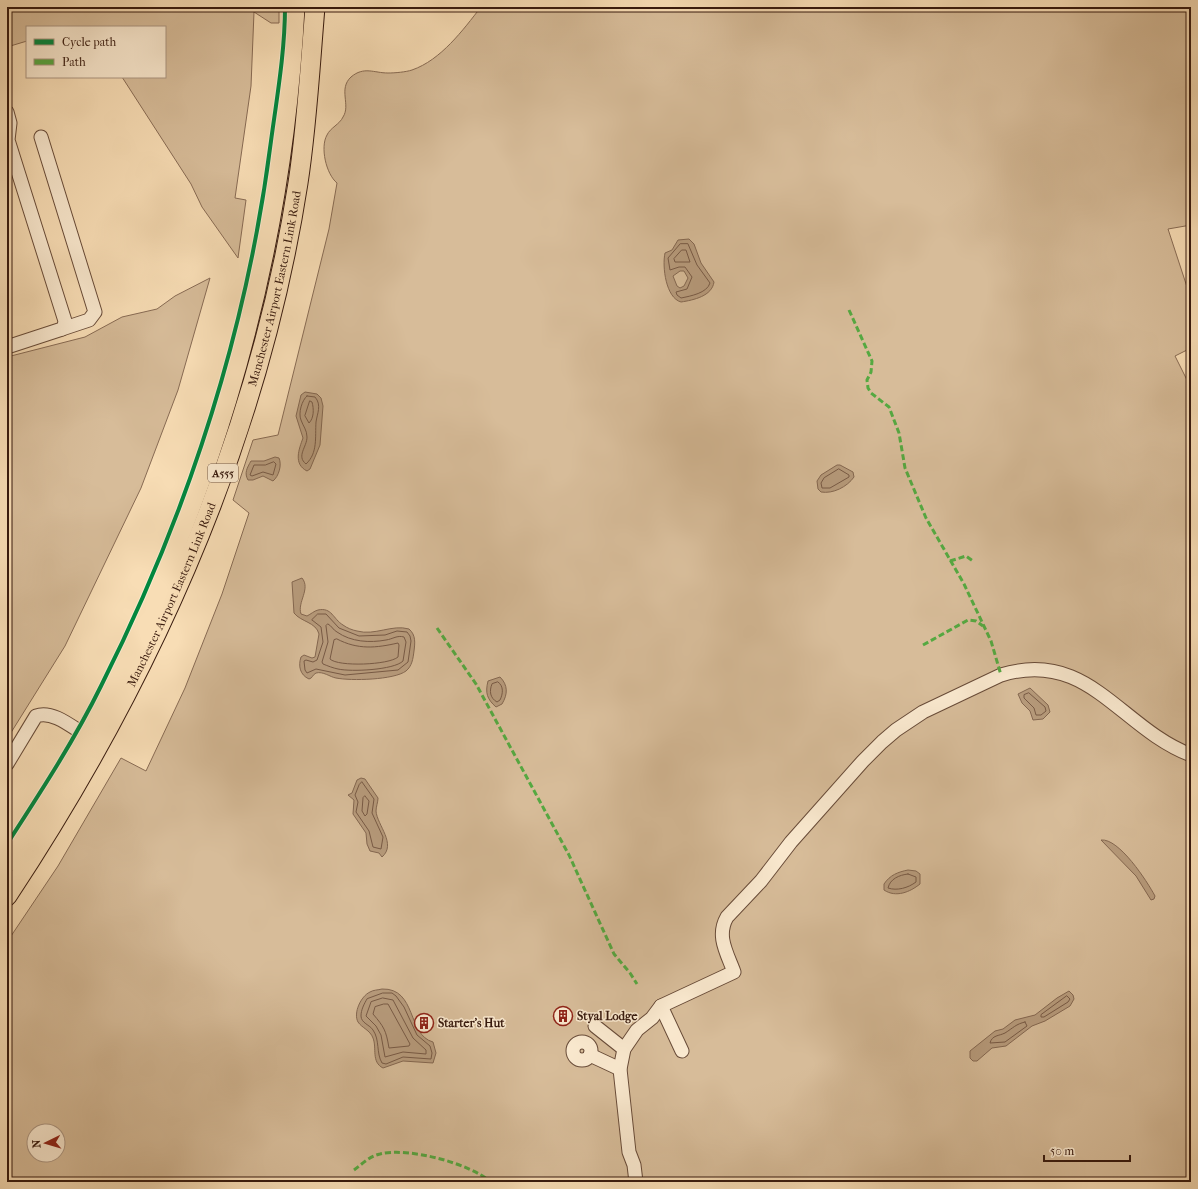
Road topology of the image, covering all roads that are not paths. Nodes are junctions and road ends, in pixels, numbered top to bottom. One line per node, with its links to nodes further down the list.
1 (295, 7): 7 (highway, Manchester Airport Eastern Link Road / A555)
2 (315, 7): 11 (highway, Manchester Airport Eastern Link Road / A555)
3 (7, 112): 5 (lane)
4 (41, 138): 5 (lane)
5 (62, 329): 6 (lane)
6 (7, 347)
7 (85, 734): 9 (lane); 10 (highway, Manchester Airport Eastern Link Road / A555)
8 (1191, 756): 12 (lane)
9 (7, 764)
10 (7, 863)
11 (7, 896)
12 (661, 1006): 14 (lane); 15 (lane)
13 (595, 1026): 14 (lane)
14 (624, 1049): 17 (lane)
15 (682, 1051)
16 (590, 1055): 17 (lane)
17 (620, 1069): 18 (lane)
18 (636, 1182)

